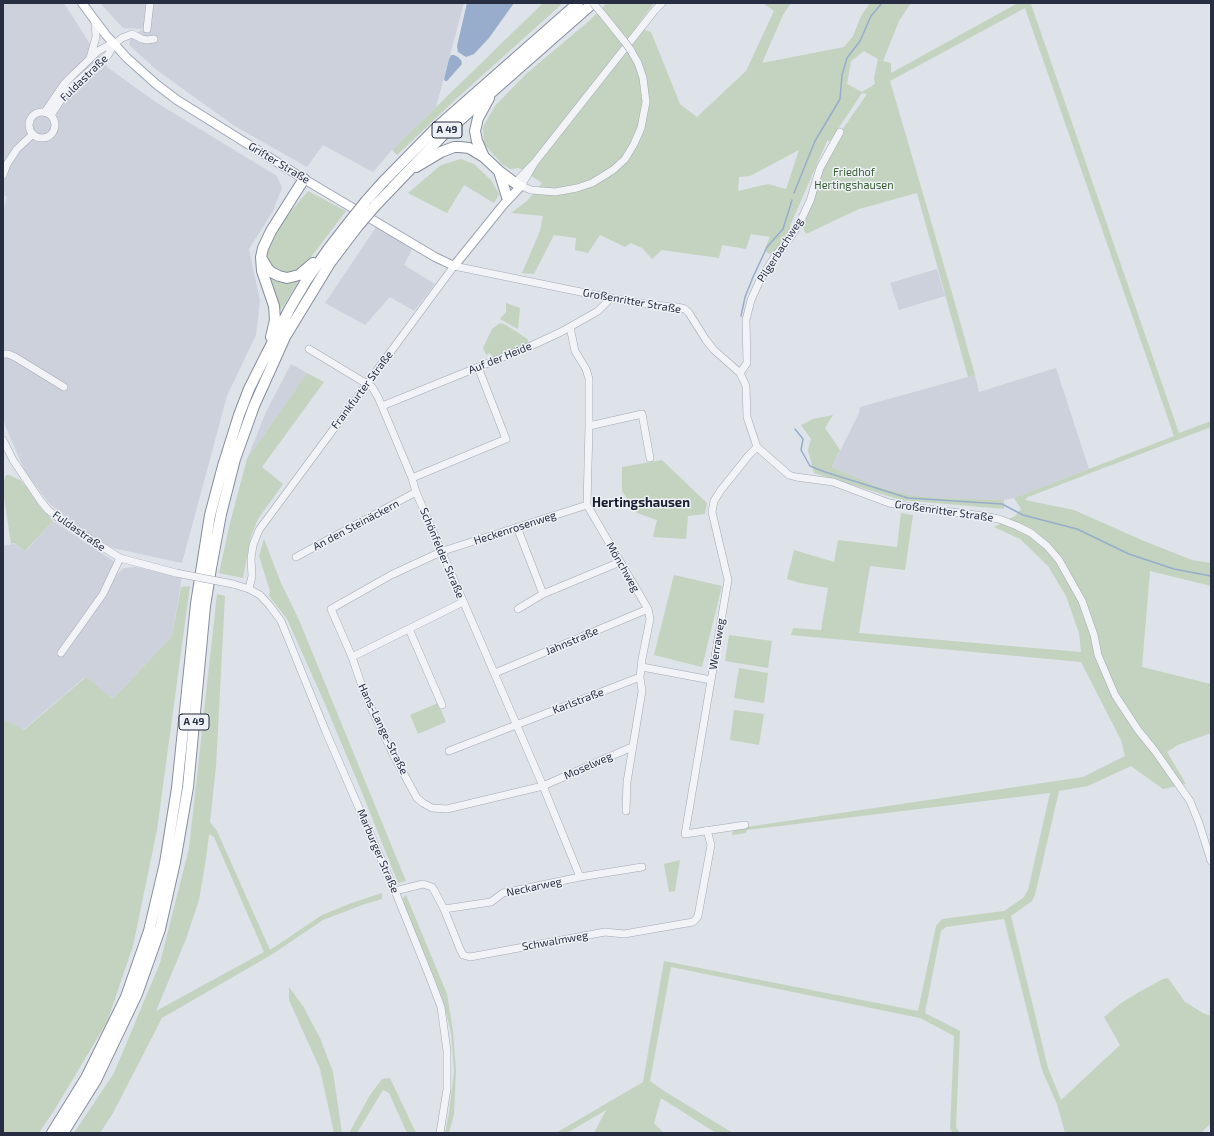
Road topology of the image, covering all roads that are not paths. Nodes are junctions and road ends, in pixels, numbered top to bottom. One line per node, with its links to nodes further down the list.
1 (82, 3): 6 (main road, Grifter Straße)
2 (150, 3): 7 (street)
3 (578, 3): 22 (highway, A 49)
4 (593, 3): 11 (highway, A 49); 20 (street, bridge)
5 (662, 3): 20 (street)
6 (95, 21): 9 (main road, Grifter Straße); 10 (street)
7 (147, 29)
8 (154, 39): 9 (street)
9 (114, 44): 10 (street, Fuldastraße); 12 (street, Fuldastraße); 19 (main road, Grifter Straße)
10 (89, 60): 12 (street, Fuldastraße)
11 (498, 86): 15 (highway); 18 (highway, A 49)
12 (48, 114): 14 (street); 14 (street)
13 (840, 132): 33 (street, Pilgerbachweg)
14 (33, 134): 17 (street)
15 (484, 157): 16 (highway); 18 (highway)
16 (499, 171): 20 (highway); 21 (highway)
17 (3, 175)
18 (400, 178): 22 (highway, A 49)
19 (304, 179): 25 (highway); 26 (main road, Grifter Straße)
20 (518, 185): 21 (main road, Frankfurter Straße)
21 (505, 201): 26 (main road, Frankfurter Straße)
22 (371, 203): 23 (highway, A 49, bridge)
23 (354, 224): 24 (highway, A 49); 75 (highway, A 49)
24 (329, 248): 25 (highway); 31 (highway, A 49)
25 (261, 257): 31 (highway)
26 (454, 266): 27 (street, Großenritter Straße); 34 (street, Frankfurter Straße)
27 (610, 298): 28 (street, Auf der Heide); 33 (street, Großenritter Straße)
28 (570, 327): 32 (street, Auf der Heide); 37 (street)
29 (309, 349): 34 (street)
30 (3, 354): 35 (street)
31 (262, 363): 74 (highway, A 49)
32 (478, 368): 36 (street, Auf der Heide); 41 (street)
33 (740, 373): 39 (street)
34 (367, 384): 36 (street, Schönfelder Straße); 49 (street, Frankfurter Straße)
35 (64, 387)
36 (382, 406): 41 (street, Schönfelder Straße)
37 (589, 426): 40 (street); 43 (street)
38 (3, 440): 47 (street, Fuldastraße)
39 (757, 448): 60 (street, Werraweg); 69 (street, Großenritter Straße)
40 (650, 458)
41 (412, 478): 42 (street, Schönfelder Straße)
42 (416, 492): 45 (street, Schönfelder Straße); 46 (street, An den Steinäckern)
43 (587, 505): 44 (street, Heckenrosenweg); 48 (street, Mönchweg)
44 (517, 527): 45 (street, Heckenrosenweg); 50 (street)
45 (443, 551): 51 (street, Schönfelder Straße); 56 (street, Hans-Lange-Straße)
46 (296, 557)
47 (120, 558): 49 (street, Fuldastraße, bridge); 55 (street)
48 (620, 562): 50 (street); 53 (street, Mönchweg)
49 (249, 589): 72 (street, Marburger Straße)
50 (543, 594): 52 (street)
51 (463, 602): 54 (street); 58 (street, Schönfelder Straße)
52 (518, 609)
53 (648, 609): 57 (street); 58 (street, Jahnstraße)
54 (409, 628): 56 (street); 61 (street)
55 (61, 653)
56 (352, 657): 65 (street, Hans-Lange-Straße)
57 (642, 667): 59 (street); 60 (street)
58 (495, 673): 62 (street, Schönfelder Straße)
59 (640, 677): 62 (street, Karlstraße); 63 (street)
60 (711, 680): 68 (street, Werraweg)
61 (442, 705)
62 (516, 724): 64 (street); 65 (street, Schönfelder Straße)
63 (632, 746): 65 (street, Moselweg); 66 (street)
64 (449, 751)
65 (543, 786): 71 (street, Schönfelder Straße)
66 (626, 811)
67 (745, 825): 68 (street, Werraweg)
68 (707, 830): 73 (street, Schwalmweg)
69 (1211, 861)
70 (642, 867): 71 (street, Neckarweg)
71 (580, 877): 73 (street, Neckarweg)
72 (395, 891): 73 (street); 76 (street, Marburger Straße)
73 (444, 909)
74 (52, 1133)
75 (63, 1133)
76 (440, 1133)

